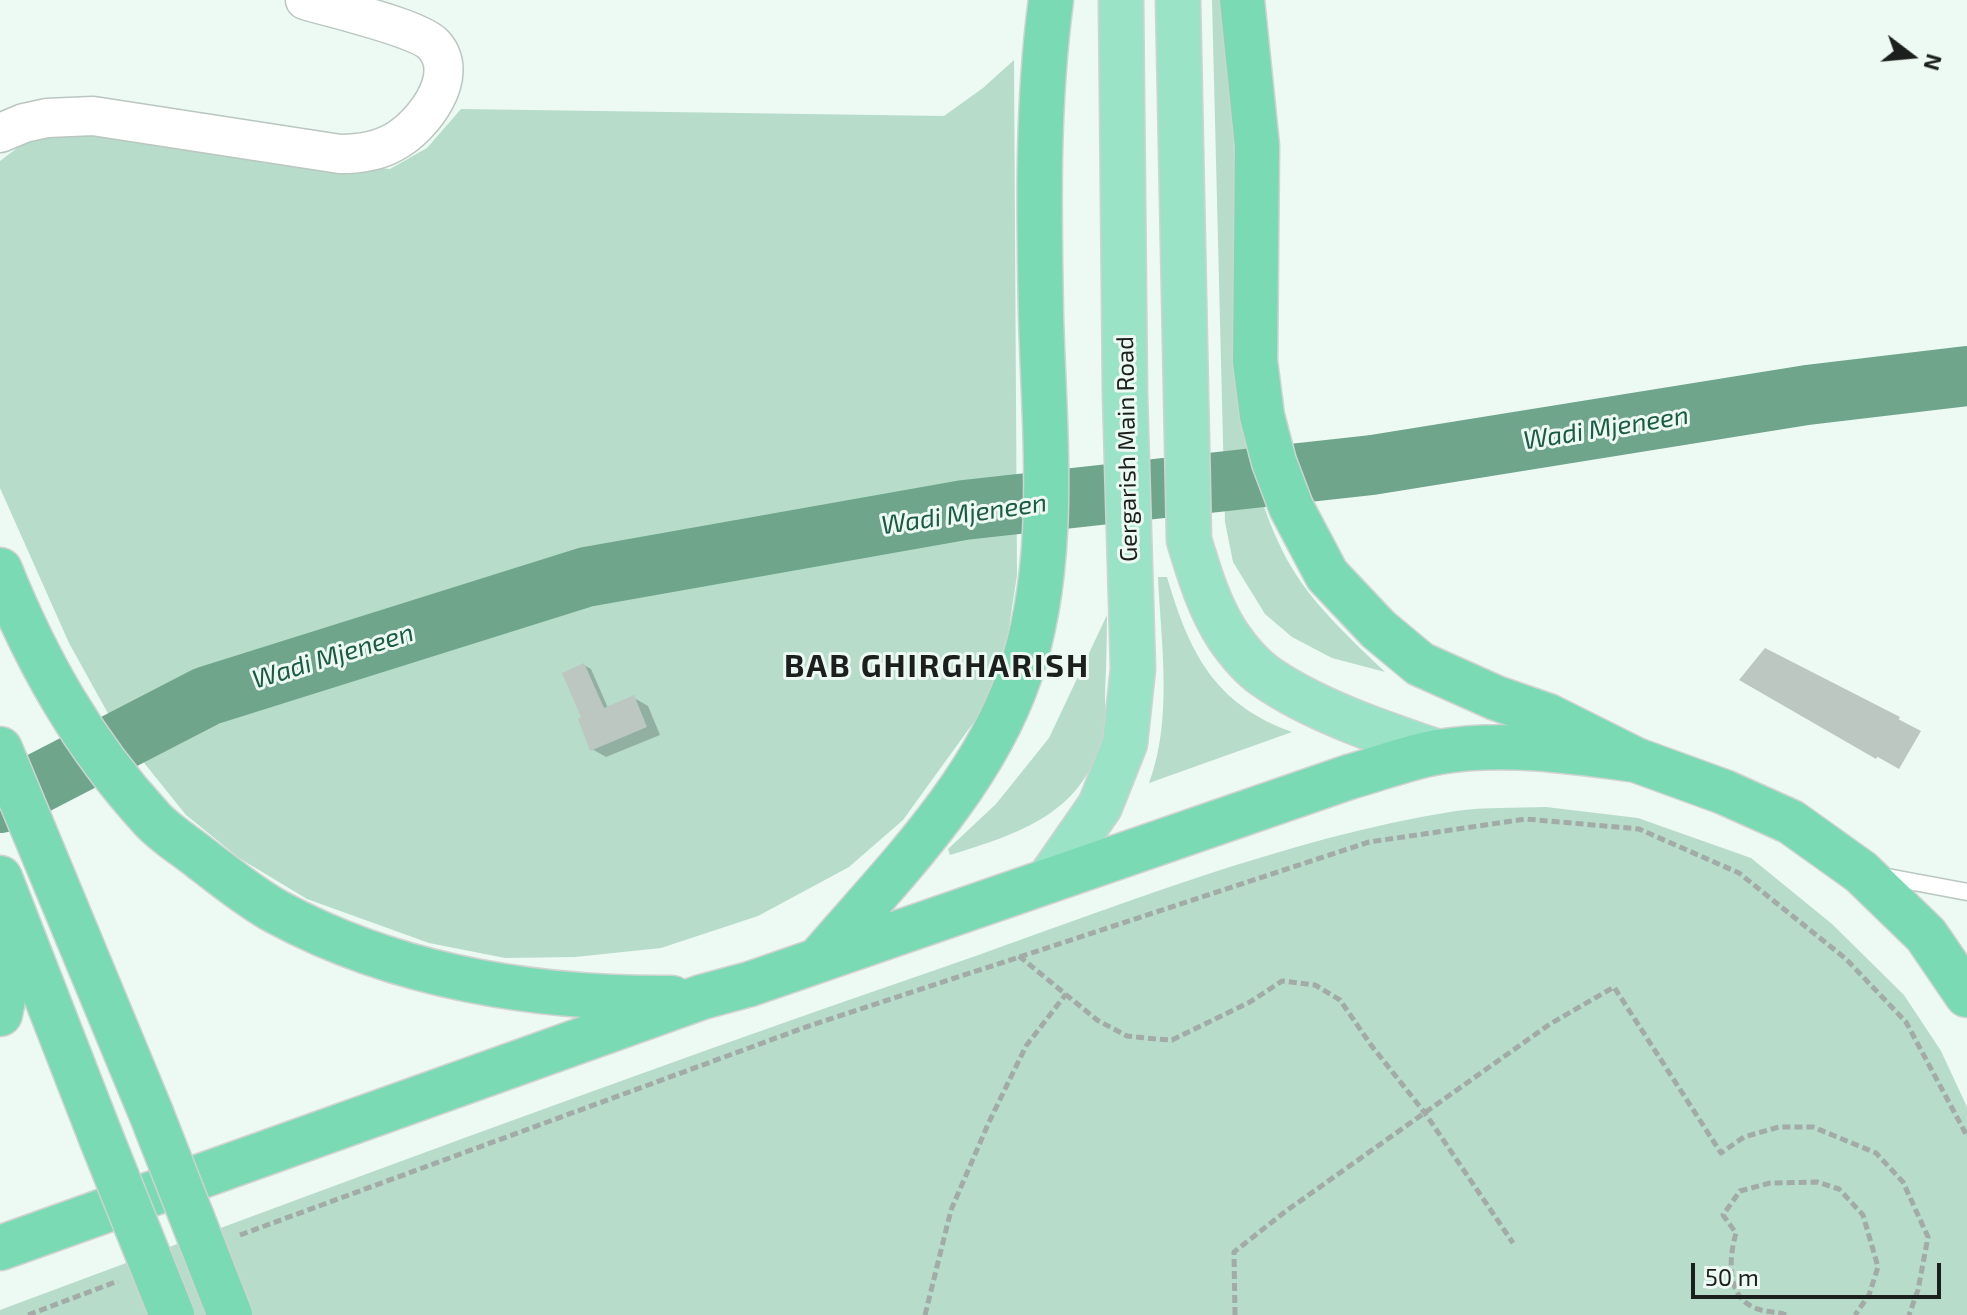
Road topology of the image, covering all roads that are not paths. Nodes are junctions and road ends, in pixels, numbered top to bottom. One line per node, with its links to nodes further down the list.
1 (305, 0): 6 (street)
2 (1051, 0): 15 (highway)
3 (1121, 0): 12 (main road, Gergarish Main Road)
4 (1178, 0): 9 (main road)
5 (1242, 0): 10 (highway)
6 (0, 133)
7 (0, 570): 17 (highway)
8 (0, 749): 21 (highway, bridge)
9 (1438, 752): 10 (highway); 12 (highway)
10 (1636, 760): 11 (highway)
11 (1861, 872): 13 (lane); 16 (highway)
12 (1050, 878): 15 (highway)
13 (1967, 892)
14 (6, 894): 18 (highway); 20 (highway, bridge)
15 (819, 960): 17 (highway)
16 (1967, 995)
17 (702, 997): 19 (highway)
18 (0, 1014)
19 (0, 1248)
20 (172, 1315)
21 (230, 1315)

